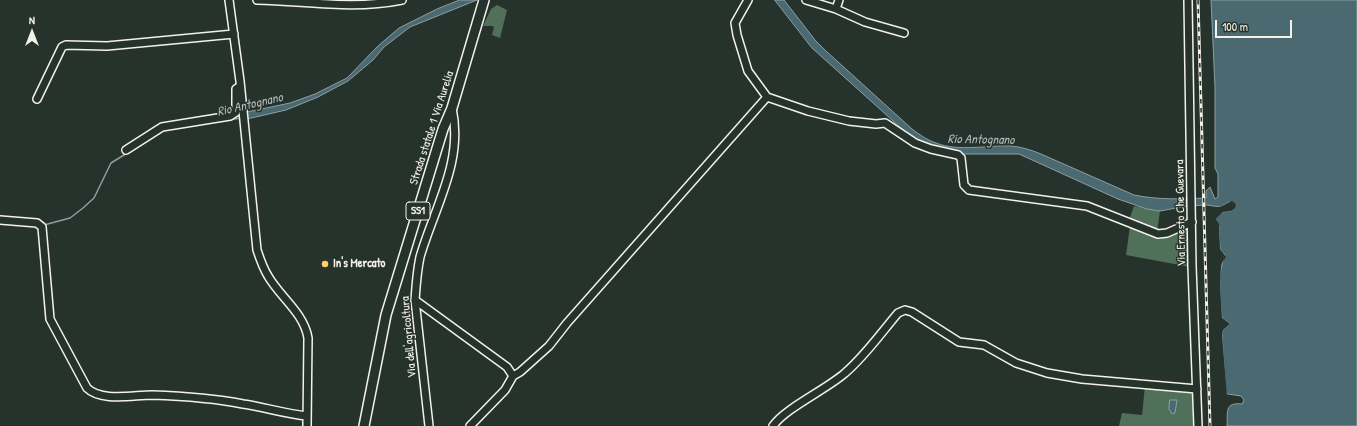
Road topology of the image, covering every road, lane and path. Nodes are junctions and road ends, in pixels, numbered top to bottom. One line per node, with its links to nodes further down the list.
1 (229, 0): 11 (street)
2 (257, 0): 3 (street)
3 (402, 0)
4 (484, 0): 15 (main road, Strada statale 1 Via Aurelia / SS1)
5 (748, 0): 13 (street)
6 (806, 0): 9 (street)
7 (839, 0): 9 (street)
8 (1188, 0): 18 (street, Via Ernesto Che Guevara)
9 (836, 9): 10 (street)
10 (904, 33)
11 (234, 34): 12 (street); 14 (street)
12 (240, 86): 16 (street); 22 (street)
13 (767, 97): 18 (street); 20 (street)
14 (37, 99)
15 (452, 108): 19 (street, Via dell'agricoltura); 24 (main road, Strada statale 1 Via Aurelia / SS1)
16 (126, 150)
17 (0, 220): 22 (street)
18 (1192, 222): 21 (street, Via Ernesto Che Guevara)
19 (416, 300): 20 (street); 25 (street, Via dell'agricoltura)
20 (513, 376): 26 (street)
21 (1197, 389): 27 (street); 28 (street, Via Ernesto Che Guevara)
22 (307, 416): 23 (street)
23 (307, 426)
24 (364, 426)
25 (429, 426)
26 (470, 426)
27 (773, 426)
28 (1198, 426)

